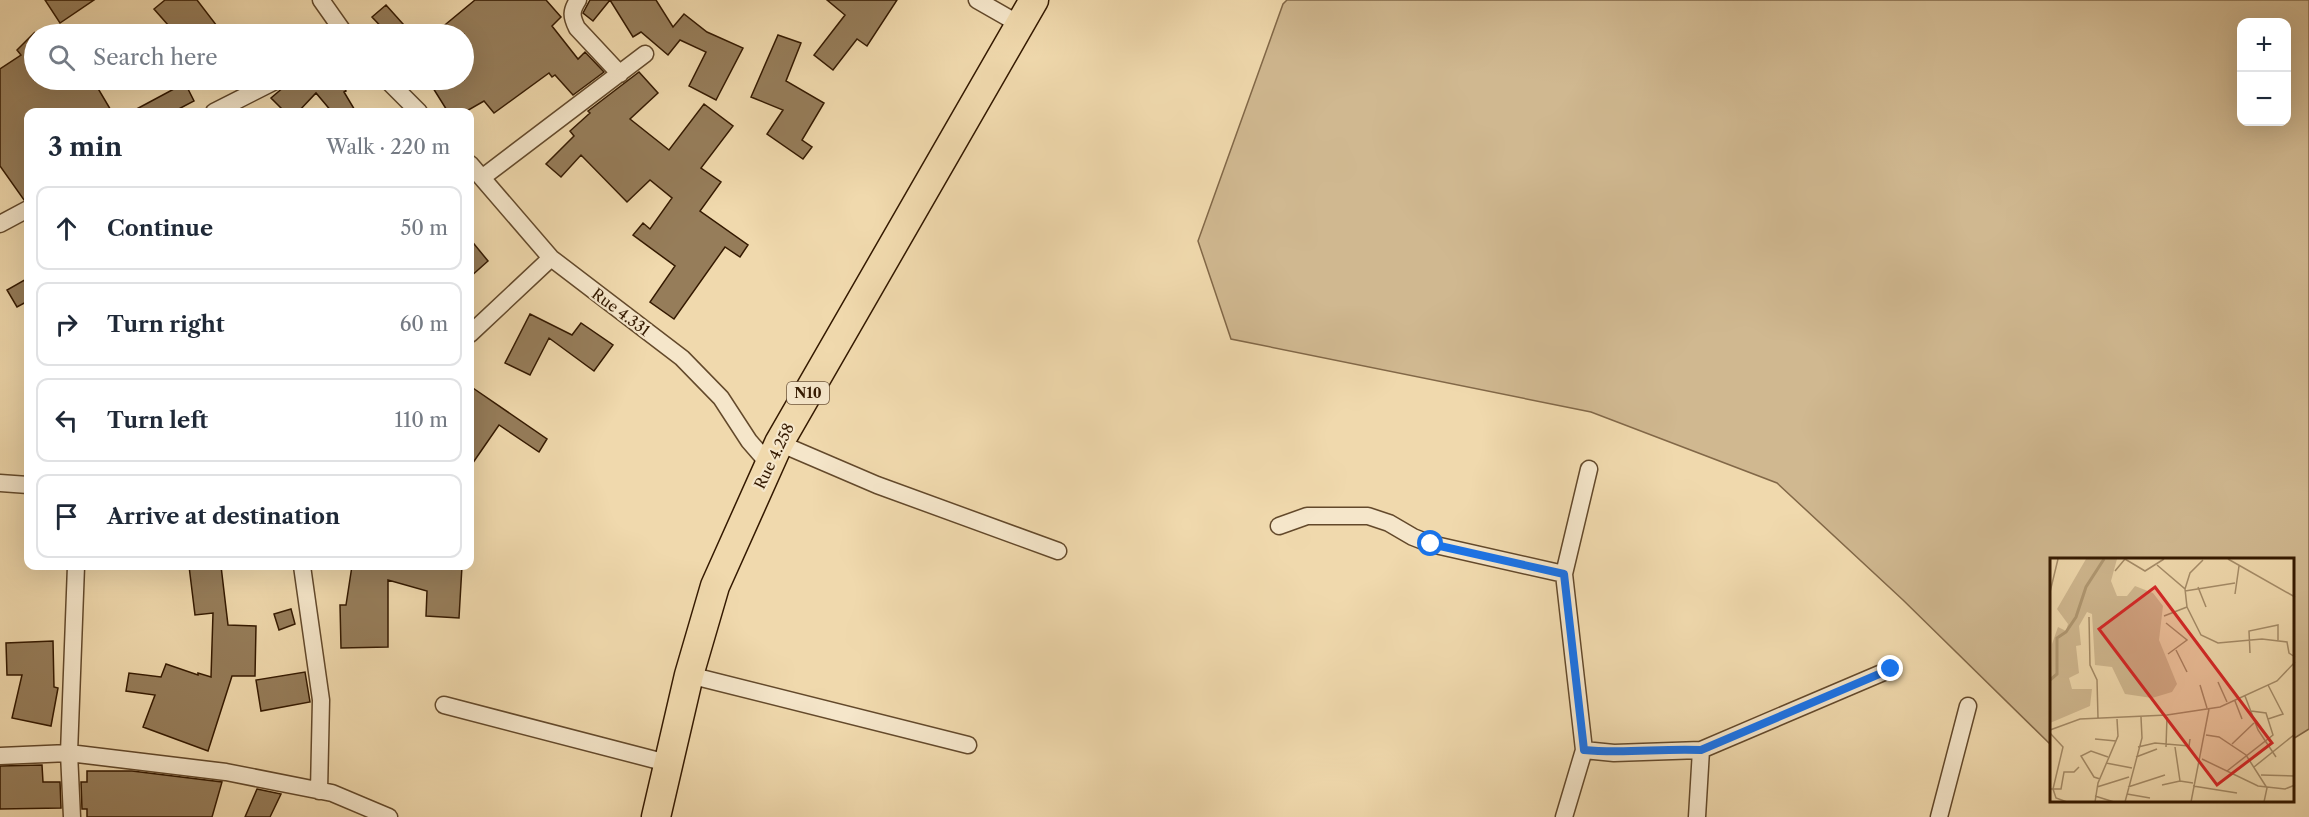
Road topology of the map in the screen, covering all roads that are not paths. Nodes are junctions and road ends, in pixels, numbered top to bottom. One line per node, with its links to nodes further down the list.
1 (321, 0): 5 (street)
2 (578, 0): 8 (street)
3 (977, 0): 6 (street)
4 (1034, 0): 6 (highway, Rue 4.258 / N10)
5 (338, 24)
6 (1019, 24): 19 (highway, Rue 4.258 / N10)
7 (645, 54): 8 (street)
8 (620, 74): 14 (street)
9 (257, 90): 11 (street)
10 (397, 90): 12 (street)
11 (222, 108)
12 (415, 108)
13 (474, 168): 14 (street, Rue 4.331)
14 (483, 177): 17 (street, Rue 4.331)
15 (24, 211): 16 (street)
16 (0, 224)
17 (551, 258): 18 (street); 19 (street, Rue 4.331)
18 (474, 330)
19 (774, 454): 24 (street); 29 (highway, Rue 4.258 / N10)
20 (1589, 469): 27 (street)
21 (0, 483): 22 (street)
22 (24, 485)
23 (1279, 526): 27 (street)
24 (1058, 551)
25 (76, 570): 35 (street)
26 (303, 570): 38 (street)
27 (1564, 574): 33 (street)
28 (1891, 669): 34 (street)
29 (689, 675): 32 (street); 37 (highway, Rue 4.258 / N10)
30 (444, 705): 37 (street)
31 (1968, 706): 44 (street)
32 (968, 746)
33 (1584, 750): 34 (street); 42 (street)
34 (1701, 750): 43 (street)
35 (69, 753): 36 (street); 38 (street); 39 (street)
36 (0, 756)
37 (667, 763): 41 (highway, Rue 4.258 / N10)
38 (319, 791): 40 (street)
39 (72, 817)
40 (389, 817)
41 (656, 817)
42 (1564, 817)
43 (1697, 817)
44 (1939, 817)

